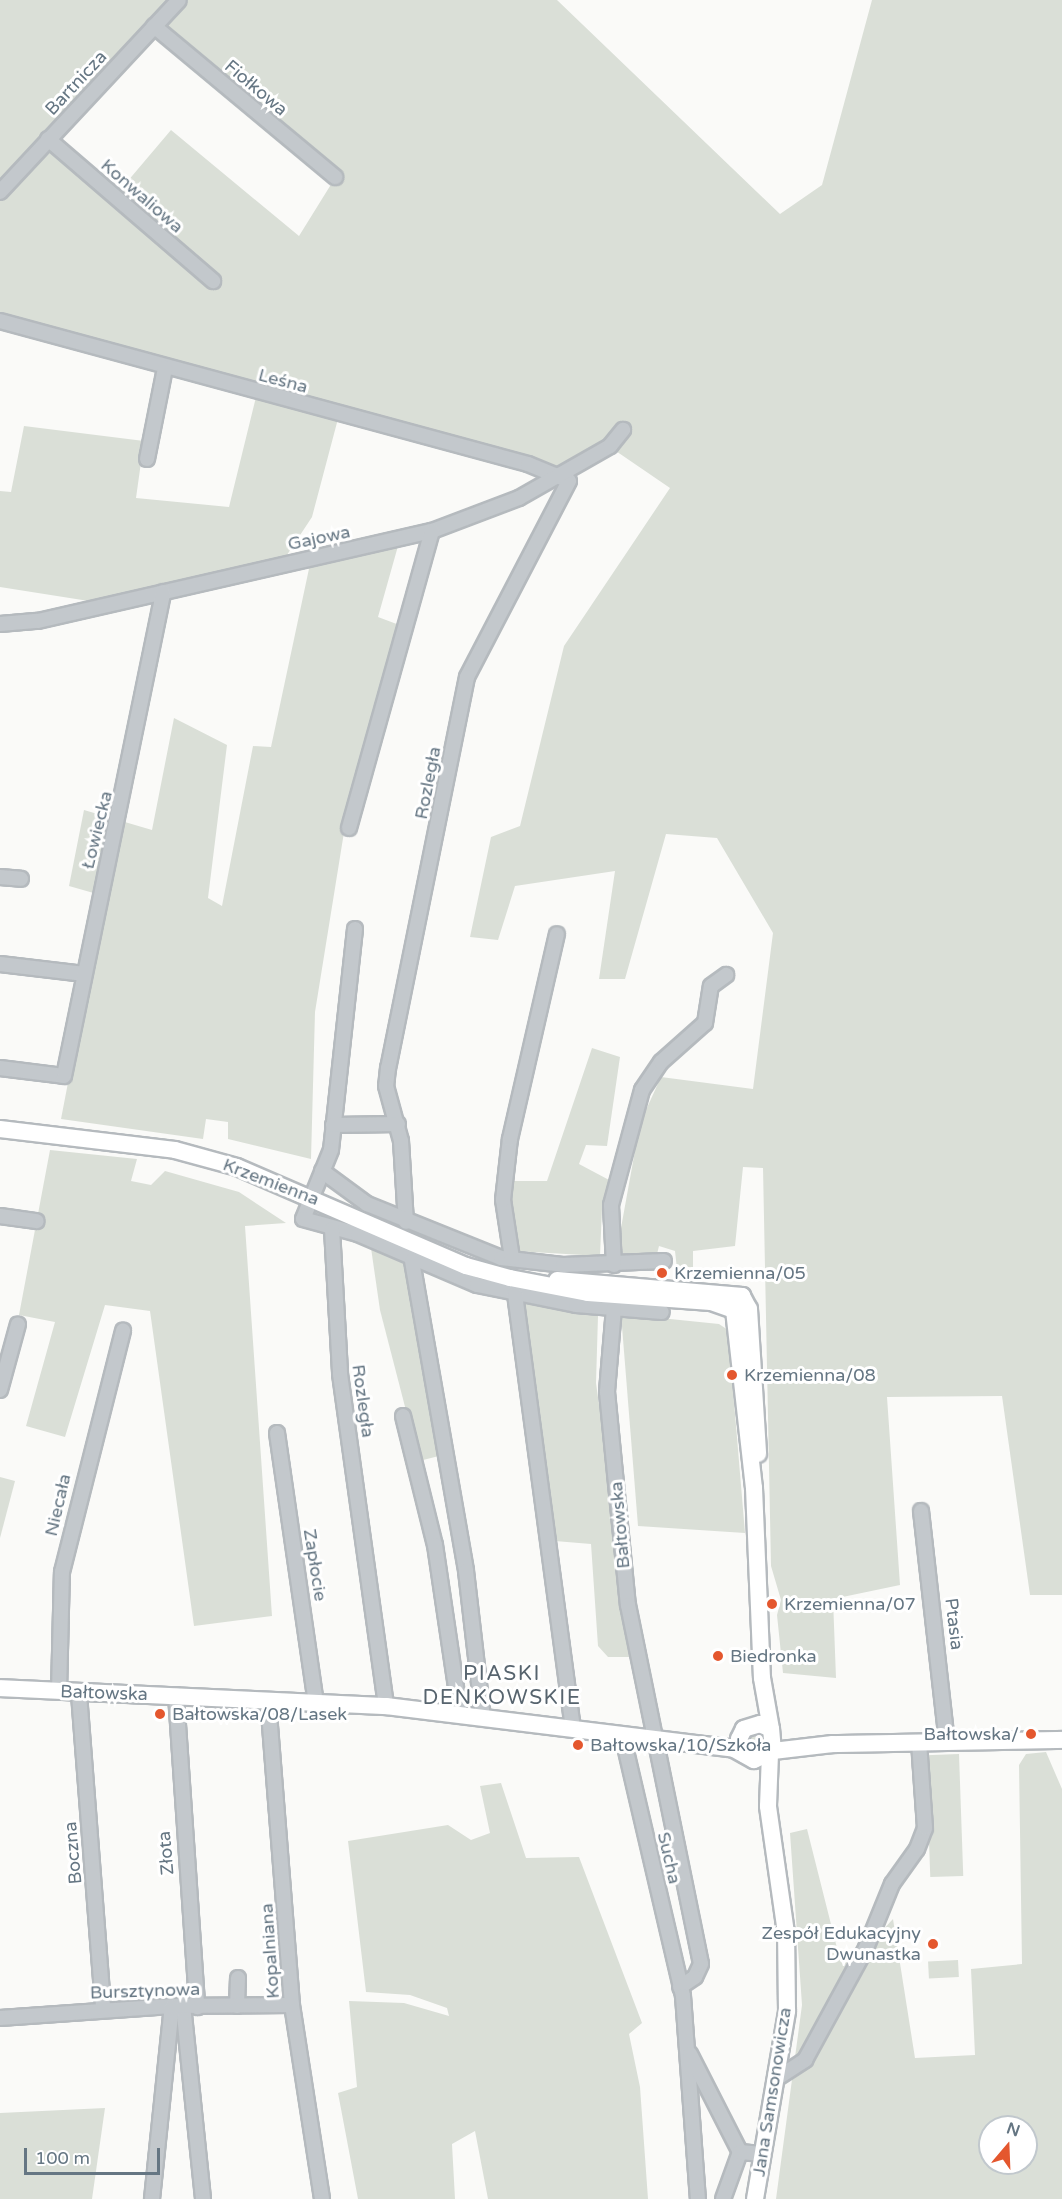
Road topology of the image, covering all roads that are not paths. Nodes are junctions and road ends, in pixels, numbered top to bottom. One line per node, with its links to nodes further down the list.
1 (179, 0): 2 (street, Bartnicza)
2 (154, 26): 3 (street, Bartnicza); 4 (street, Fiołkowa)
3 (48, 139): 5 (street, Bartnicza); 6 (street, Konwaliowa)
4 (335, 177)
5 (0, 192)
6 (213, 281)
7 (0, 321): 8 (street, Leśna)
8 (165, 368): 10 (street); 11 (street, Leśna)
9 (623, 430): 11 (street, Gajowa)
10 (147, 459)
11 (556, 475): 12 (street, Gajowa); 24 (street, Rozległa)
12 (432, 531): 13 (street, Gajowa); 15 (street)
13 (163, 592): 14 (street, Gajowa); 21 (street, Łowiecka)
14 (0, 624)
15 (349, 828)
16 (0, 877): 17 (street)
17 (21, 879)
18 (355, 929): 25 (street)
19 (557, 934): 33 (street)
20 (0, 964): 21 (street)
21 (84, 974): 23 (street, Łowiecka)
22 (726, 975): 36 (street)
23 (0, 1068)
24 (399, 1124): 25 (street); 31 (street, Rozległa)
25 (333, 1125): 27 (street)
26 (0, 1130): 28 (main road, Krzemienna)
27 (322, 1171): 28 (street); 31 (street)
28 (311, 1195): 32 (street); 46 (main road, Krzemienna)
29 (0, 1216): 30 (street)
30 (37, 1221)
31 (406, 1222): 33 (street)
32 (332, 1228): 34 (street); 53 (street, Rozległa)
33 (512, 1258): 36 (street)
34 (412, 1261): 37 (street); 55 (street)
35 (664, 1261): 36 (street)
36 (614, 1265)
37 (515, 1294): 38 (street); 57 (street)
38 (614, 1308): 39 (street); 59 (street, Bałtowska)
39 (662, 1312)
40 (18, 1324): 42 (street)
41 (123, 1331): 48 (street, Niecała)
42 (0, 1390)
43 (404, 1416): 54 (street)
44 (277, 1432): 52 (street, Zapłocie)
45 (921, 1511): 63 (street, Ptasia)
46 (762, 1678): 56 (main road, Krzemienna); 61 (main road, Krzemienna)
47 (0, 1688): 48 (main road, Bałtowska)
48 (59, 1692): 49 (main road, Bałtowska)
49 (78, 1694): 50 (main road, Bałtowska); 72 (street, Boczna)
50 (176, 1695): 51 (main road, Bałtowska); 70 (street, Złota)
51 (268, 1700): 52 (main road, Bałtowska); 69 (street, Kopalniana)
52 (316, 1702): 53 (main road, Bałtowska)
53 (386, 1706): 54 (main road, Bałtowska)
54 (460, 1714): 55 (main road, Bałtowska)
55 (483, 1717): 57 (main road, Bałtowska)
56 (745, 1729): 61 (main road); 64 (main road, Bałtowska); 65 (main road, Jana Samsonowicza)
57 (573, 1730): 58 (main road, Bałtowska)
58 (623, 1738): 59 (main road, Bałtowska); 68 (street, Sucha)
59 (653, 1740): 64 (main road, Bałtowska); 68 (street, Bałtowska)
60 (1062, 1740): 63 (main road)
61 (772, 1742): 62 (main road); 65 (main road, Bałtowska); 66 (main road, Jana Samsonowicza)
62 (919, 1742): 63 (main road); 75 (street)
63 (947, 1742)
64 (690, 1745): 65 (main road, Bałtowska)
65 (746, 1756): 66 (main road, Jana Samsonowicza)
66 (768, 1806): 75 (main road, Jana Samsonowicza)
67 (238, 1978): 71 (street)
68 (680, 1987): 74 (street, Sucha)
69 (292, 2005): 71 (street, Bursztynowa); 80 (street, Kopalniana)
70 (184, 2006): 71 (street, Bursztynowa); 72 (street, Bursztynowa); 78 (street); 79 (street)
71 (237, 2006)
72 (103, 2009): 73 (street, Bursztynowa)
73 (0, 2018)
74 (687, 2041): 76 (street); 81 (street)
75 (776, 2079): 77 (main road, Jana Samsonowicza)
76 (740, 2152): 77 (street); 82 (street)
77 (762, 2154): 83 (main road, Jana Samsonowicza)
78 (152, 2199)
79 (202, 2199)
80 (322, 2199)
81 (698, 2199)
82 (723, 2199)
83 (754, 2199)

